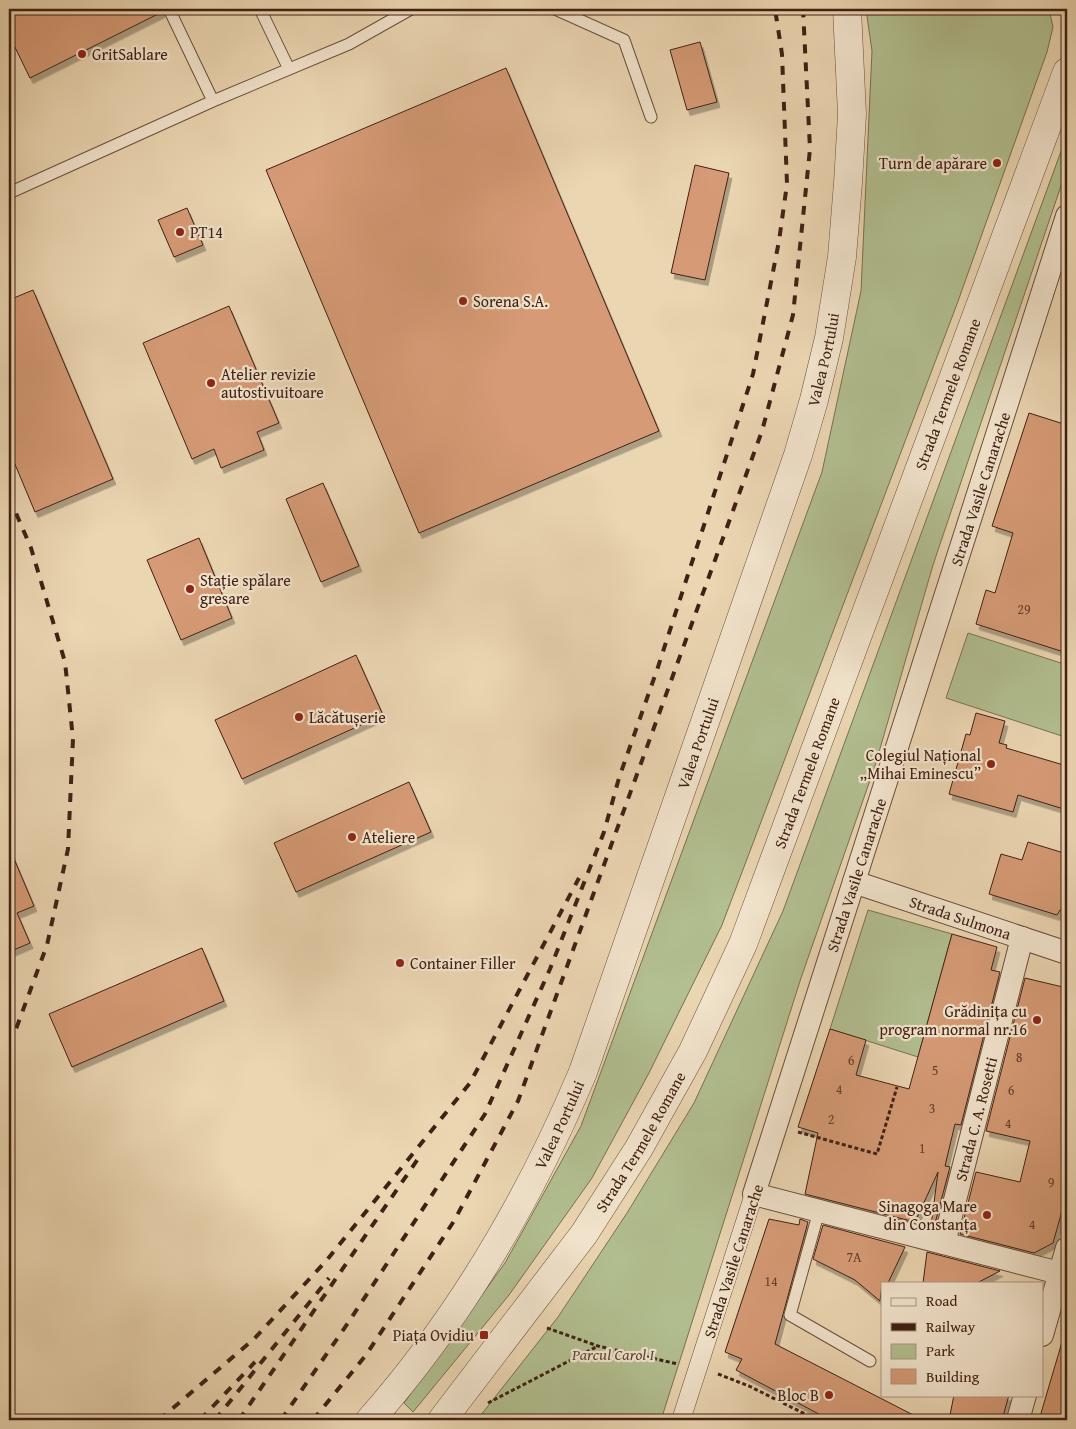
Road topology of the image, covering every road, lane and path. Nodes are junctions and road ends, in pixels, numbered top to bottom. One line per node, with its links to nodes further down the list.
1 (169, 9): 8 (lane)
2 (260, 9): 6 (lane)
3 (411, 9): 6 (lane)
4 (555, 9): 9 (lane)
5 (847, 9): 30 (street, Valea Portului)
6 (289, 69): 8 (lane)
7 (1067, 72): 31 (street, Strada Termele Romane)
8 (213, 101): 10 (lane)
9 (651, 117)
10 (9, 194)
11 (1067, 216): 12 (street, Strada Vasile Canarache)
12 (854, 882): 13 (street, Strada Sulmona); 17 (street, Strada Vasile Canarache)
13 (1022, 938): 14 (street, Strada Sulmona); 19 (street, Strada C. A. Rosetti)
14 (1067, 953)
15 (898, 1087): 16 (path)
16 (799, 1132)
17 (754, 1194): 18 (street); 26 (street, Strada Vasile Canarache)
18 (819, 1211): 19 (street); 25 (lane)
19 (944, 1243): 21 (street)
20 (1067, 1248): 21 (street)
21 (1064, 1274): 23 (street)
22 (547, 1328): 24 (path)
23 (1044, 1329)
24 (598, 1346): 26 (path); 29 (path)
25 (870, 1361)
26 (698, 1369): 32 (street, Strada Vasile Canarache)
27 (728, 1377): 33 (path)
28 (1025, 1396): 34 (street)
29 (481, 1407)
30 (370, 1420)
31 (442, 1420)
32 (682, 1420)
33 (817, 1420)
34 (1018, 1420)

